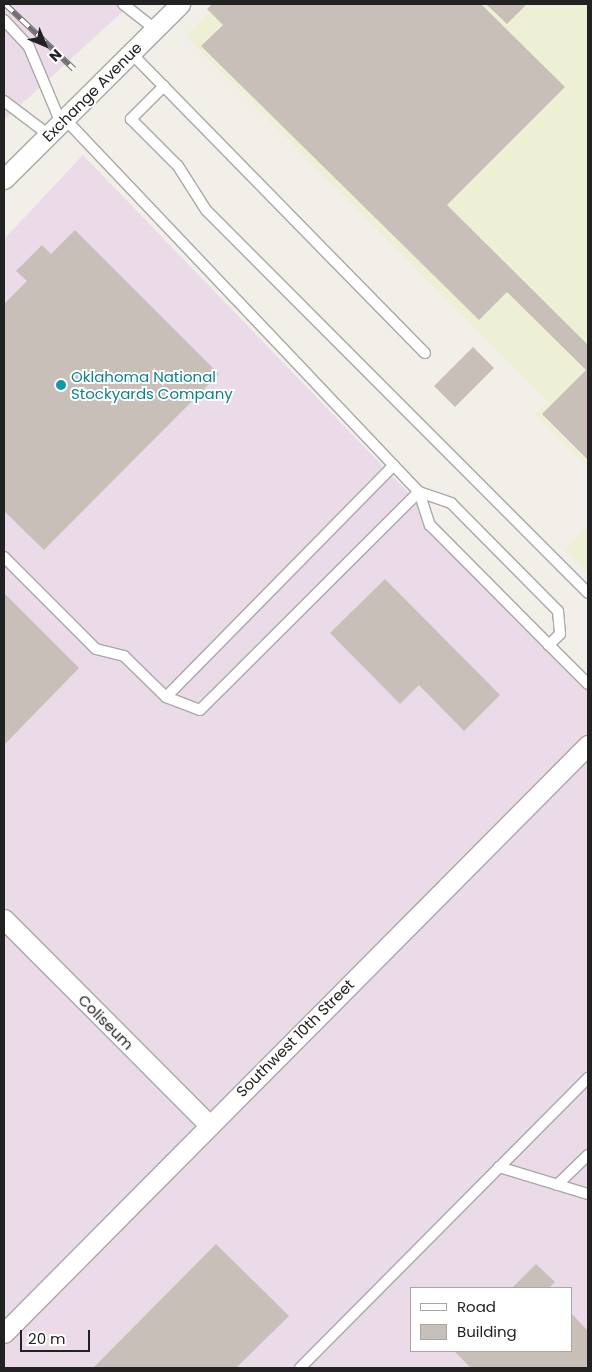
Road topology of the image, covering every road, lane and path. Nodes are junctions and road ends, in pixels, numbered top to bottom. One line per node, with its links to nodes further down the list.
1 (123, 4): 4 (lane)
2 (180, 4): 4 (street, Exchange Avenue)
3 (4, 20): 8 (lane)
4 (155, 29): 5 (street, Exchange Avenue)
5 (131, 53): 6 (lane); 8 (street, Exchange Avenue)
6 (164, 86): 10 (lane); 14 (lane)
7 (4, 101): 8 (lane)
8 (58, 126): 9 (street, Exchange Avenue); 11 (lane)
9 (4, 180)
10 (424, 353)
11 (394, 465): 12 (lane); 17 (lane)
12 (420, 492): 15 (lane); 15 (lane); 17 (lane)
13 (4, 557): 17 (lane)
14 (588, 593)
15 (549, 645): 16 (lane)
16 (588, 684)
17 (166, 697)
18 (588, 745): 21 (street, Southwest 10th Street)
19 (4, 920): 21 (street, Coliseum)
20 (588, 1078): 23 (lane)
21 (208, 1124): 26 (street, Southwest 10th Street)
22 (588, 1154): 24 (lane)
23 (499, 1167): 24 (lane); 27 (lane)
24 (557, 1185): 25 (lane)
25 (588, 1194)
26 (4, 1333)
27 (300, 1368)

